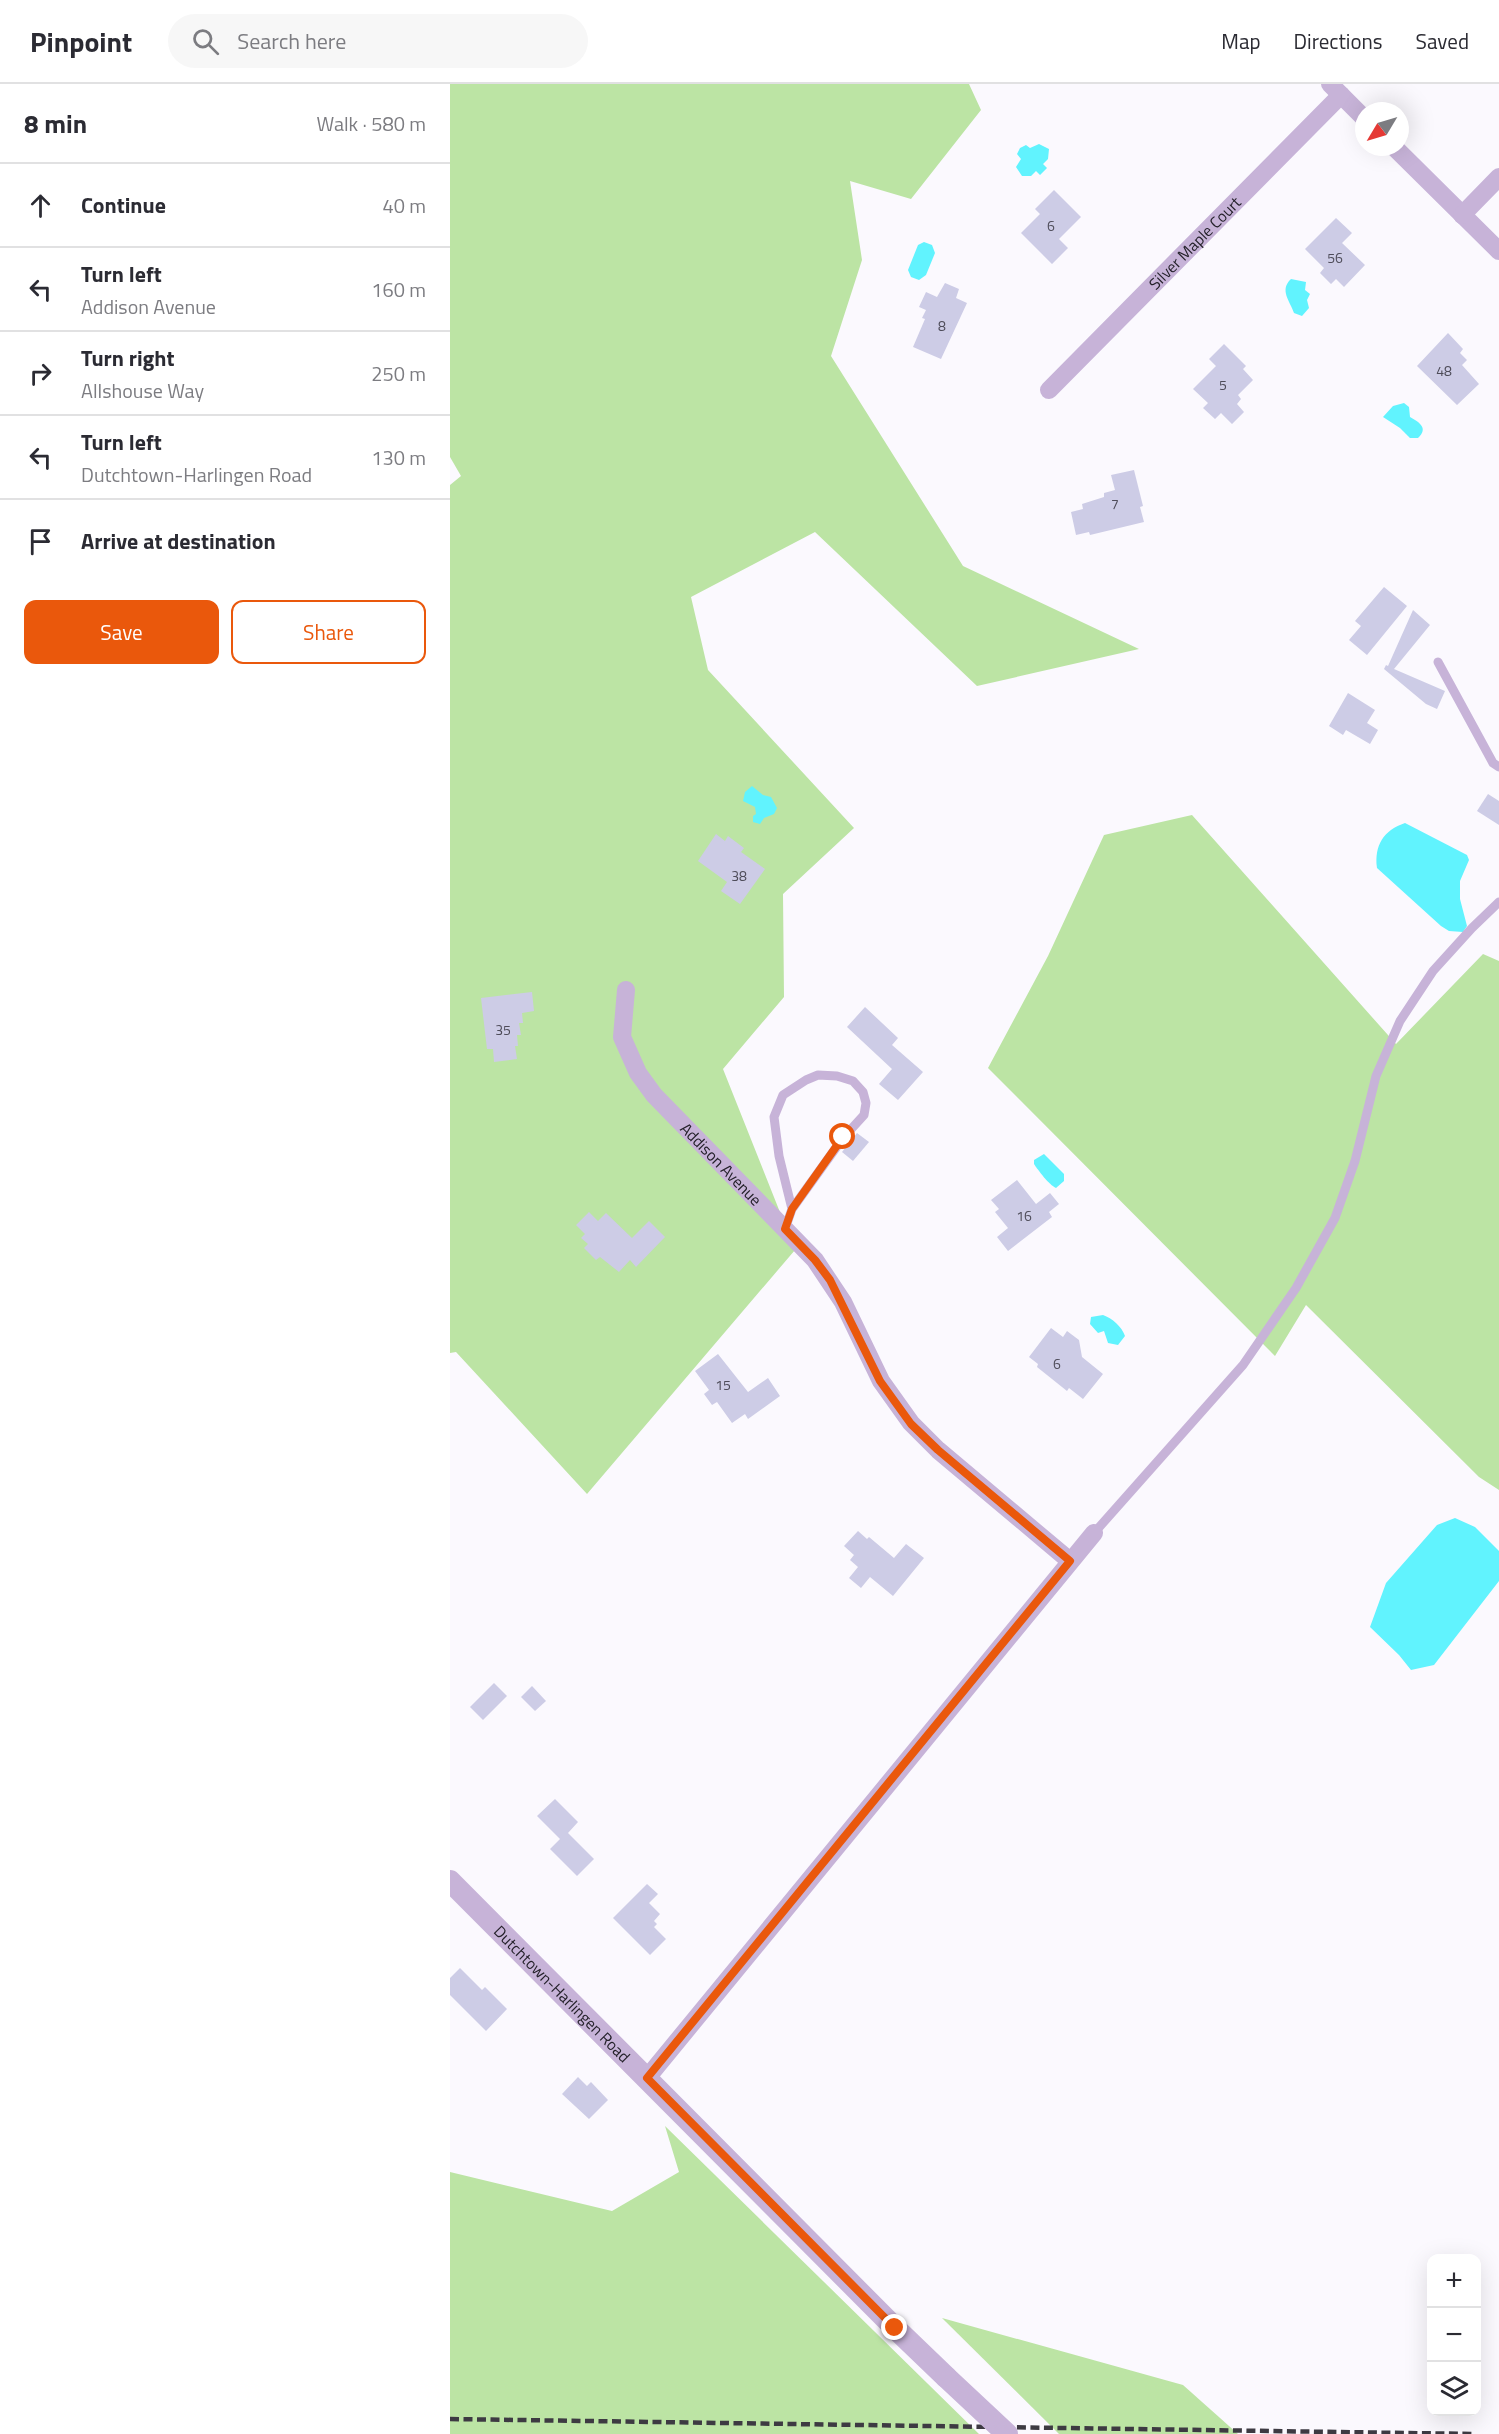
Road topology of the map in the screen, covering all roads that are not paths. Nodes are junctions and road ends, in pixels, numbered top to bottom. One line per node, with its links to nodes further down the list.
1 (1336, 90): 2 (street); 7 (street, Silver Maple Court)
2 (1355, 109)
3 (1403, 156): 5 (street)
4 (1499, 177): 5 (street)
5 (1462, 215): 6 (street)
6 (1499, 251)
7 (1049, 390)
8 (1438, 662): 9 (lane)
9 (1499, 767)
10 (1499, 902): 14 (lane)
11 (627, 990): 13 (street, Addison Avenue)
12 (792, 1209): 12 (lane); 13 (lane)
13 (785, 1229): 15 (street, Addison Avenue)
14 (1094, 1533): 15 (street)
15 (1070, 1561): 17 (street)
16 (450, 1881): 17 (street, Dutchtown-Harlingen Road)
17 (647, 2078): 18 (street, Dutchtown-Harlingen Road, bridge)
18 (1007, 2434)

